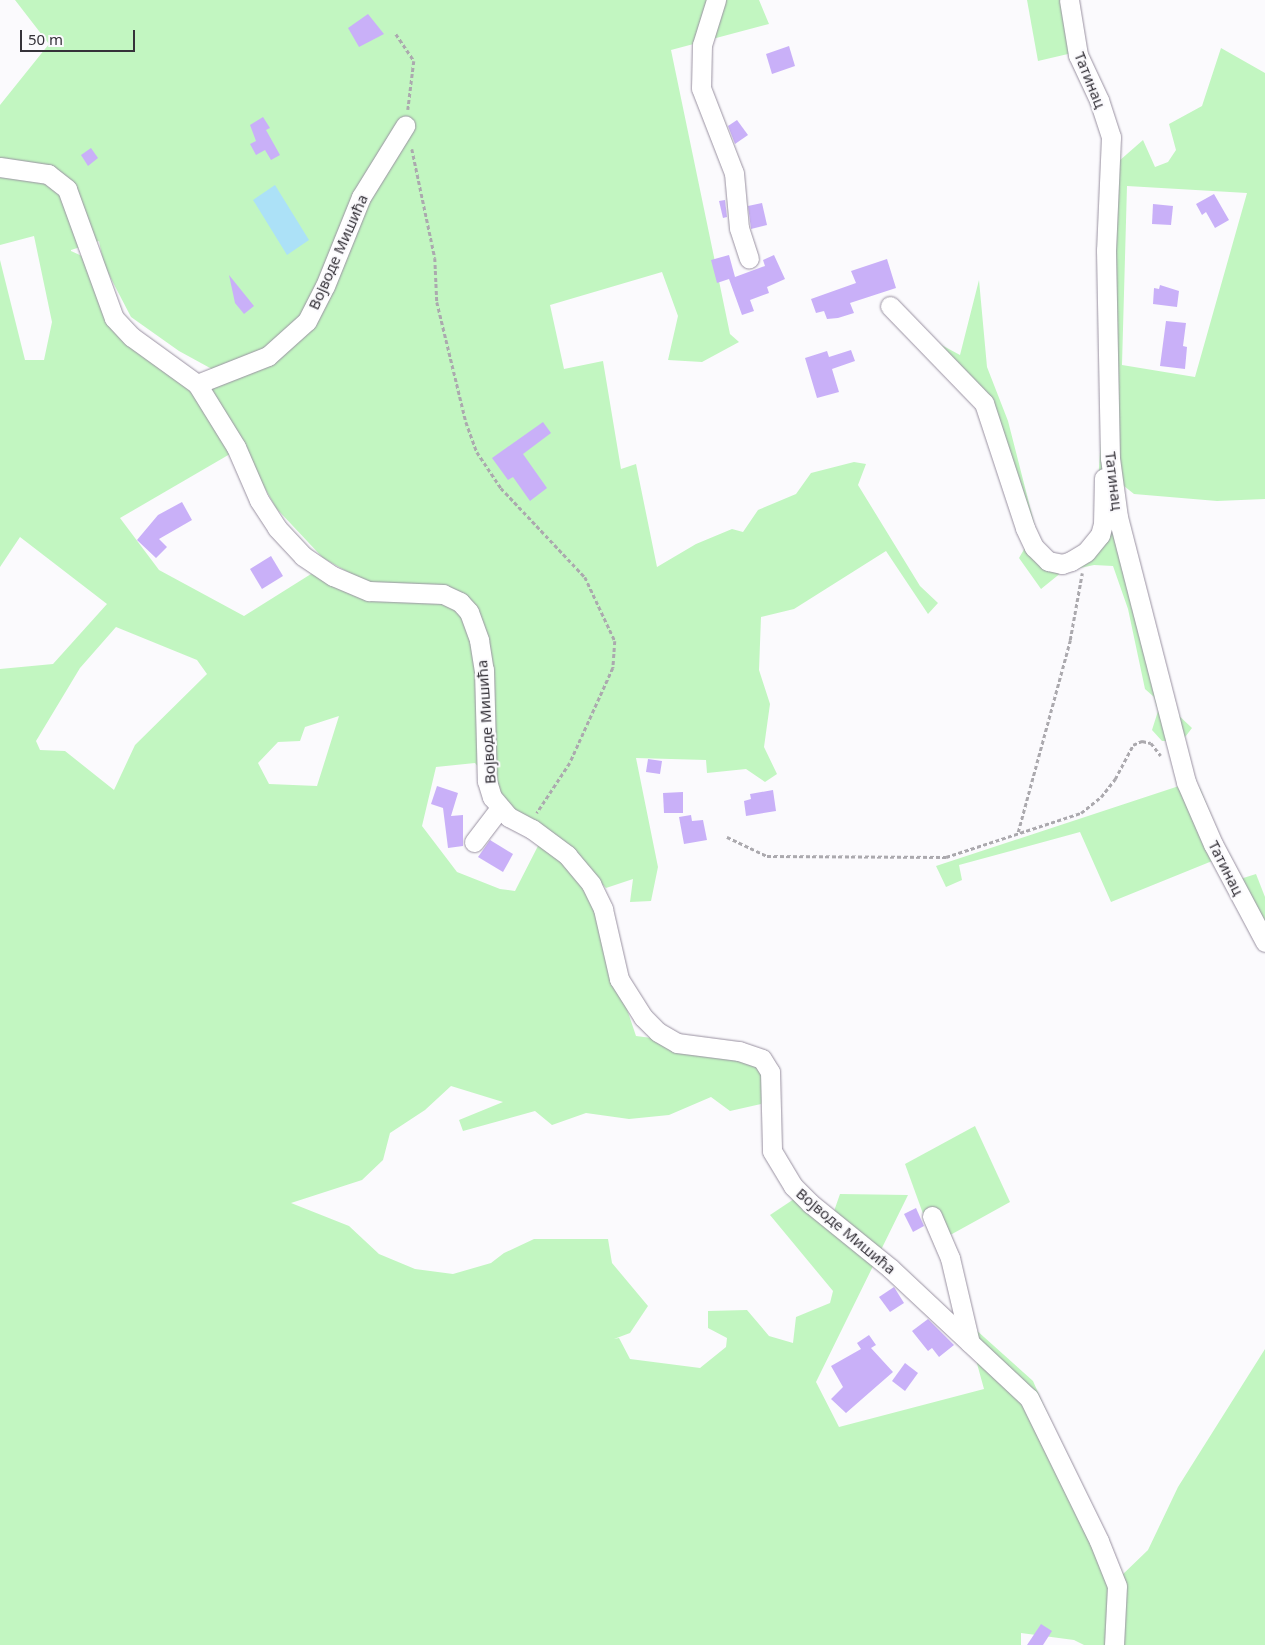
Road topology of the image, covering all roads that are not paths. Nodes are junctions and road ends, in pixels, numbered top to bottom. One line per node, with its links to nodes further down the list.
1 (716, 0): 5 (street)
2 (1069, 0): 8 (street, Татинац)
3 (406, 126): 7 (street, Војводе Мишића)
4 (0, 167): 7 (street, Војводе Мишића)
5 (749, 258)
6 (890, 306): 8 (street)
7 (197, 384): 9 (street, Војводе Мишића)
8 (1110, 458): 11 (street, Татинац)
9 (500, 808): 10 (street); 13 (street, Војводе Мишића)
10 (474, 842)
11 (1265, 942)
12 (932, 1216): 13 (street)
13 (970, 1343): 14 (street, Војводе Мишића)
14 (1114, 1645)

